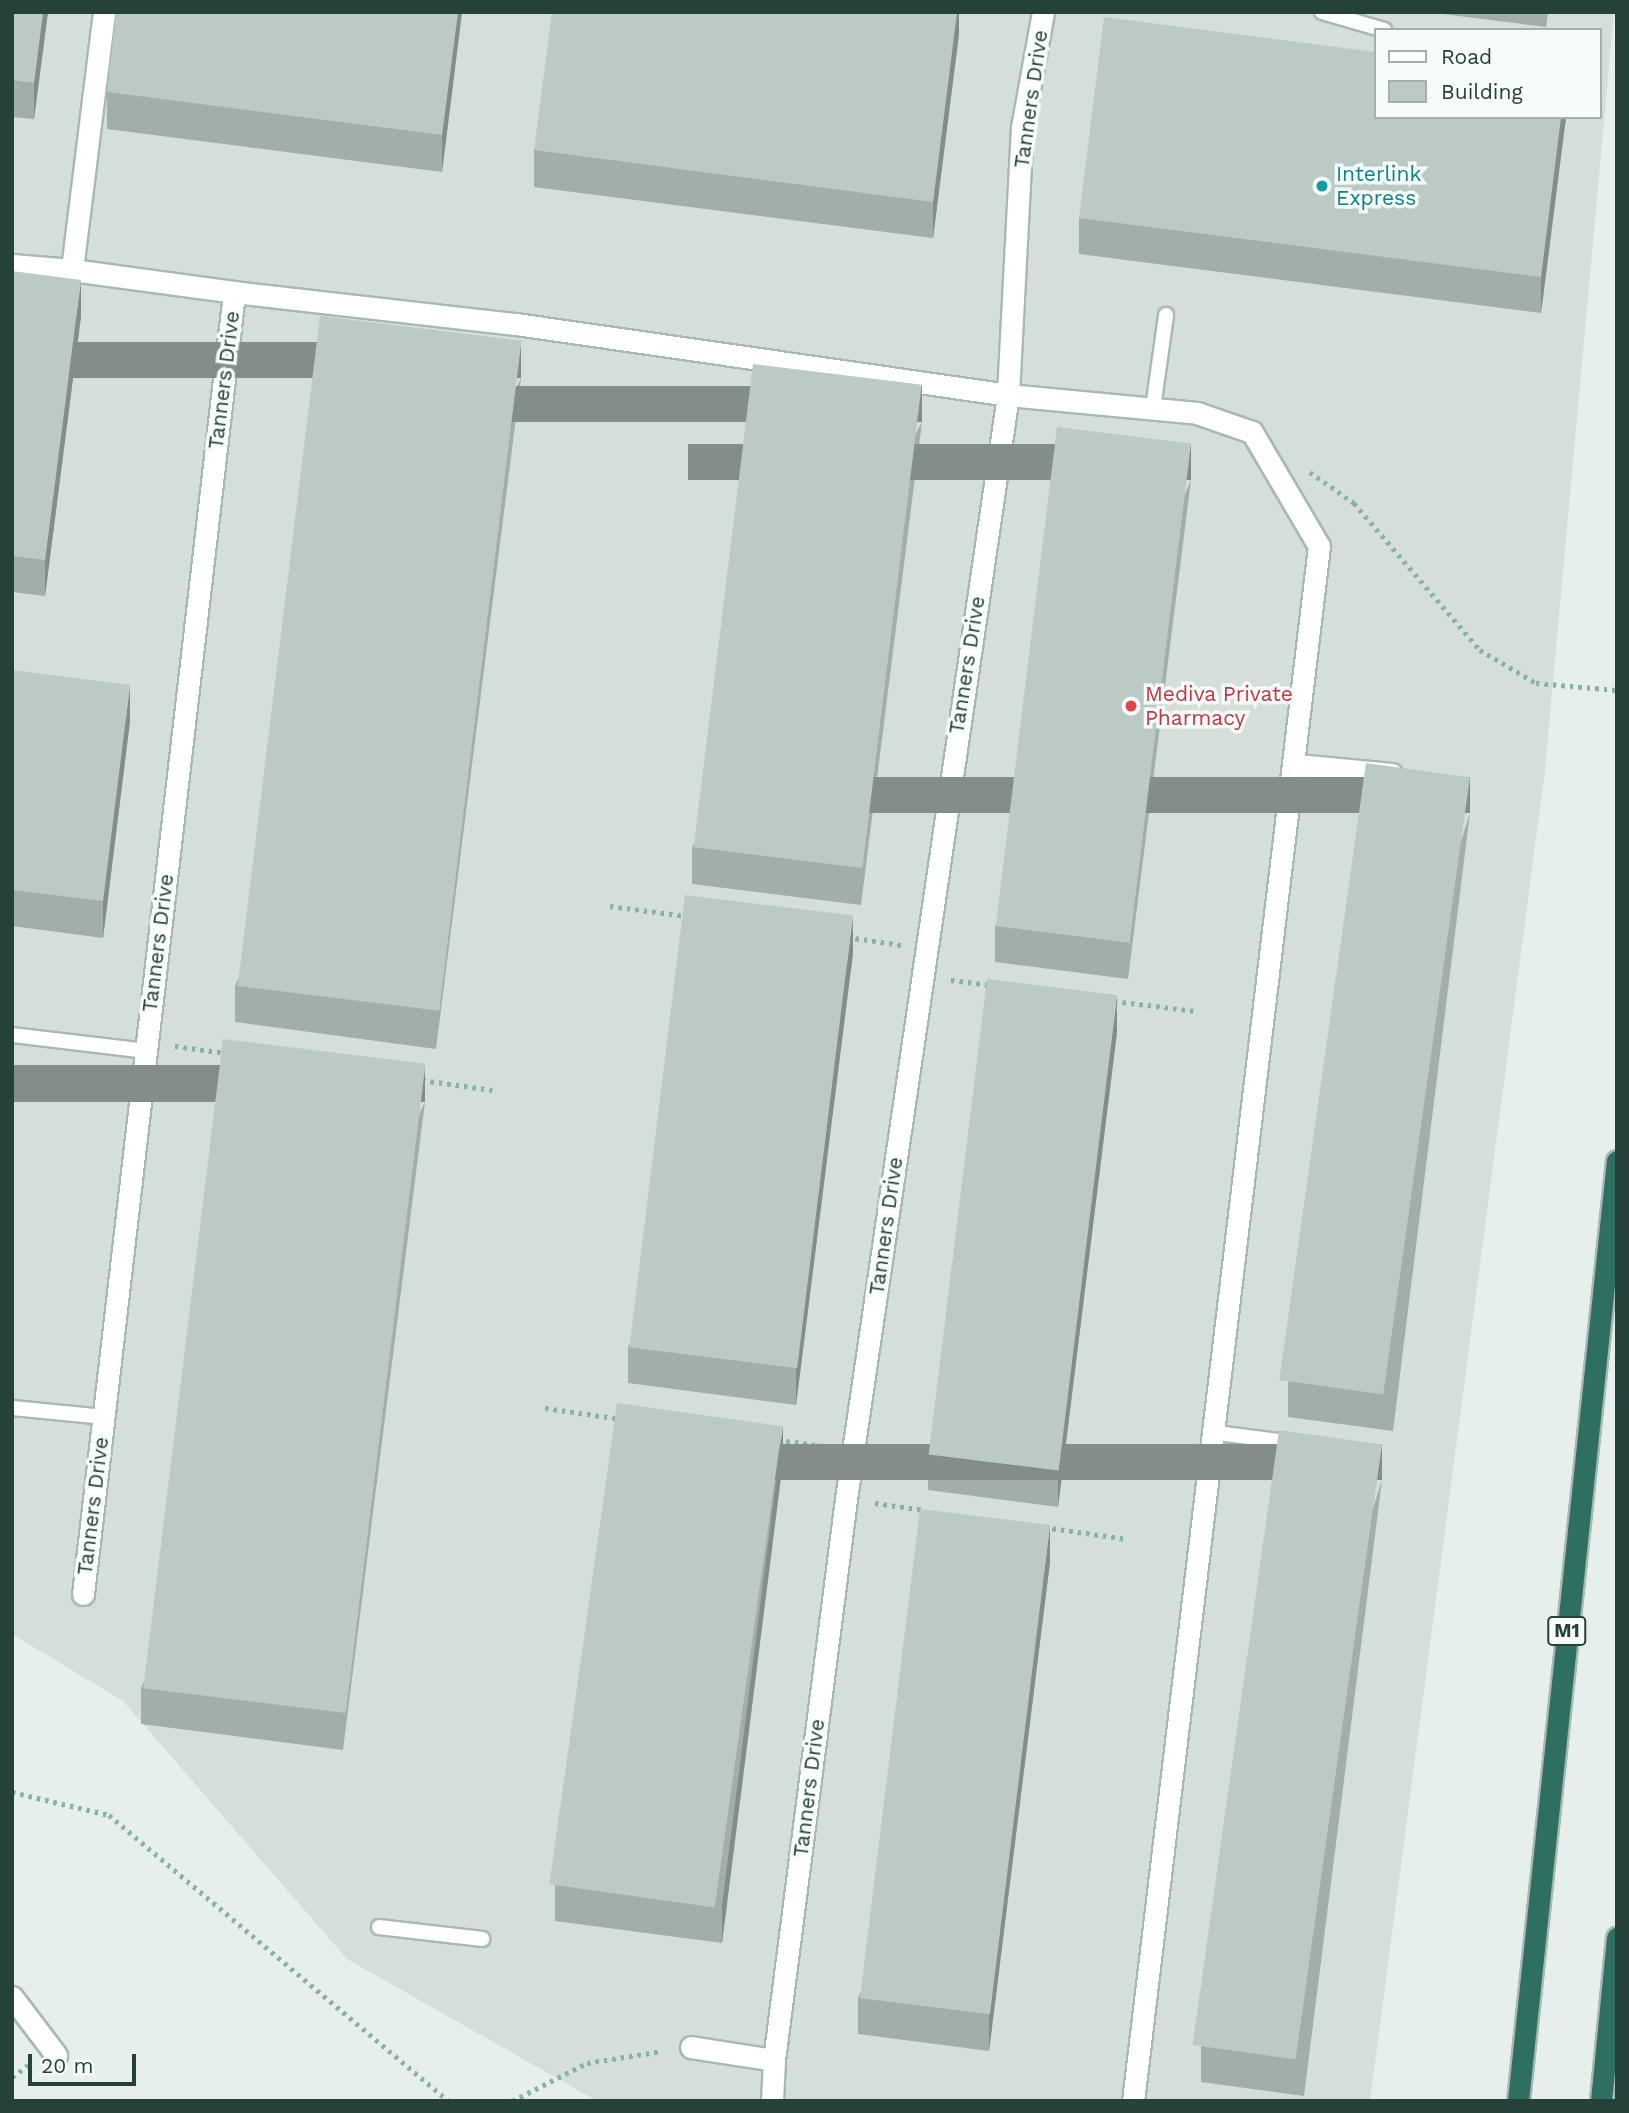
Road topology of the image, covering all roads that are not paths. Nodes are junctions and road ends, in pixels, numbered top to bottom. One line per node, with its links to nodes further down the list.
1 (104, 12): 6 (street)
2 (1043, 12): 9 (street, Tanners Drive)
3 (1322, 12): 4 (lane)
4 (1377, 28)
5 (12, 265): 6 (street, Tanners Drive)
6 (72, 270): 7 (street, Tanners Drive)
7 (234, 292): 9 (street, Tanners Drive); 14 (street, Tanners Drive)
8 (1166, 315): 10 (lane)
9 (1008, 395): 10 (street, Tanners Drive); 27 (street, Tanners Drive)
10 (1153, 408): 11 (street, Tanners Drive)
11 (1297, 765): 12 (street); 18 (street, Tanners Drive)
12 (1414, 776)
13 (12, 1035): 14 (lane)
14 (146, 1046): 17 (street, Tanners Drive)
15 (1617, 1161): 30 (highway, M1)
16 (12, 1408): 17 (lane)
17 (103, 1417): 20 (street, Tanners Drive)
18 (1210, 1433): 19 (lane); 29 (street, Tanners Drive)
19 (1318, 1446)
20 (83, 1594)
21 (379, 1927): 23 (lane)
22 (1617, 1938): 31 (highway)
23 (482, 1940)
24 (12, 1997): 26 (street)
25 (691, 2047): 27 (street)
26 (56, 2055)
27 (774, 2060): 28 (street, Tanners Drive)
28 (772, 2101)
29 (1133, 2101)
30 (1518, 2101)
31 (1601, 2101)

